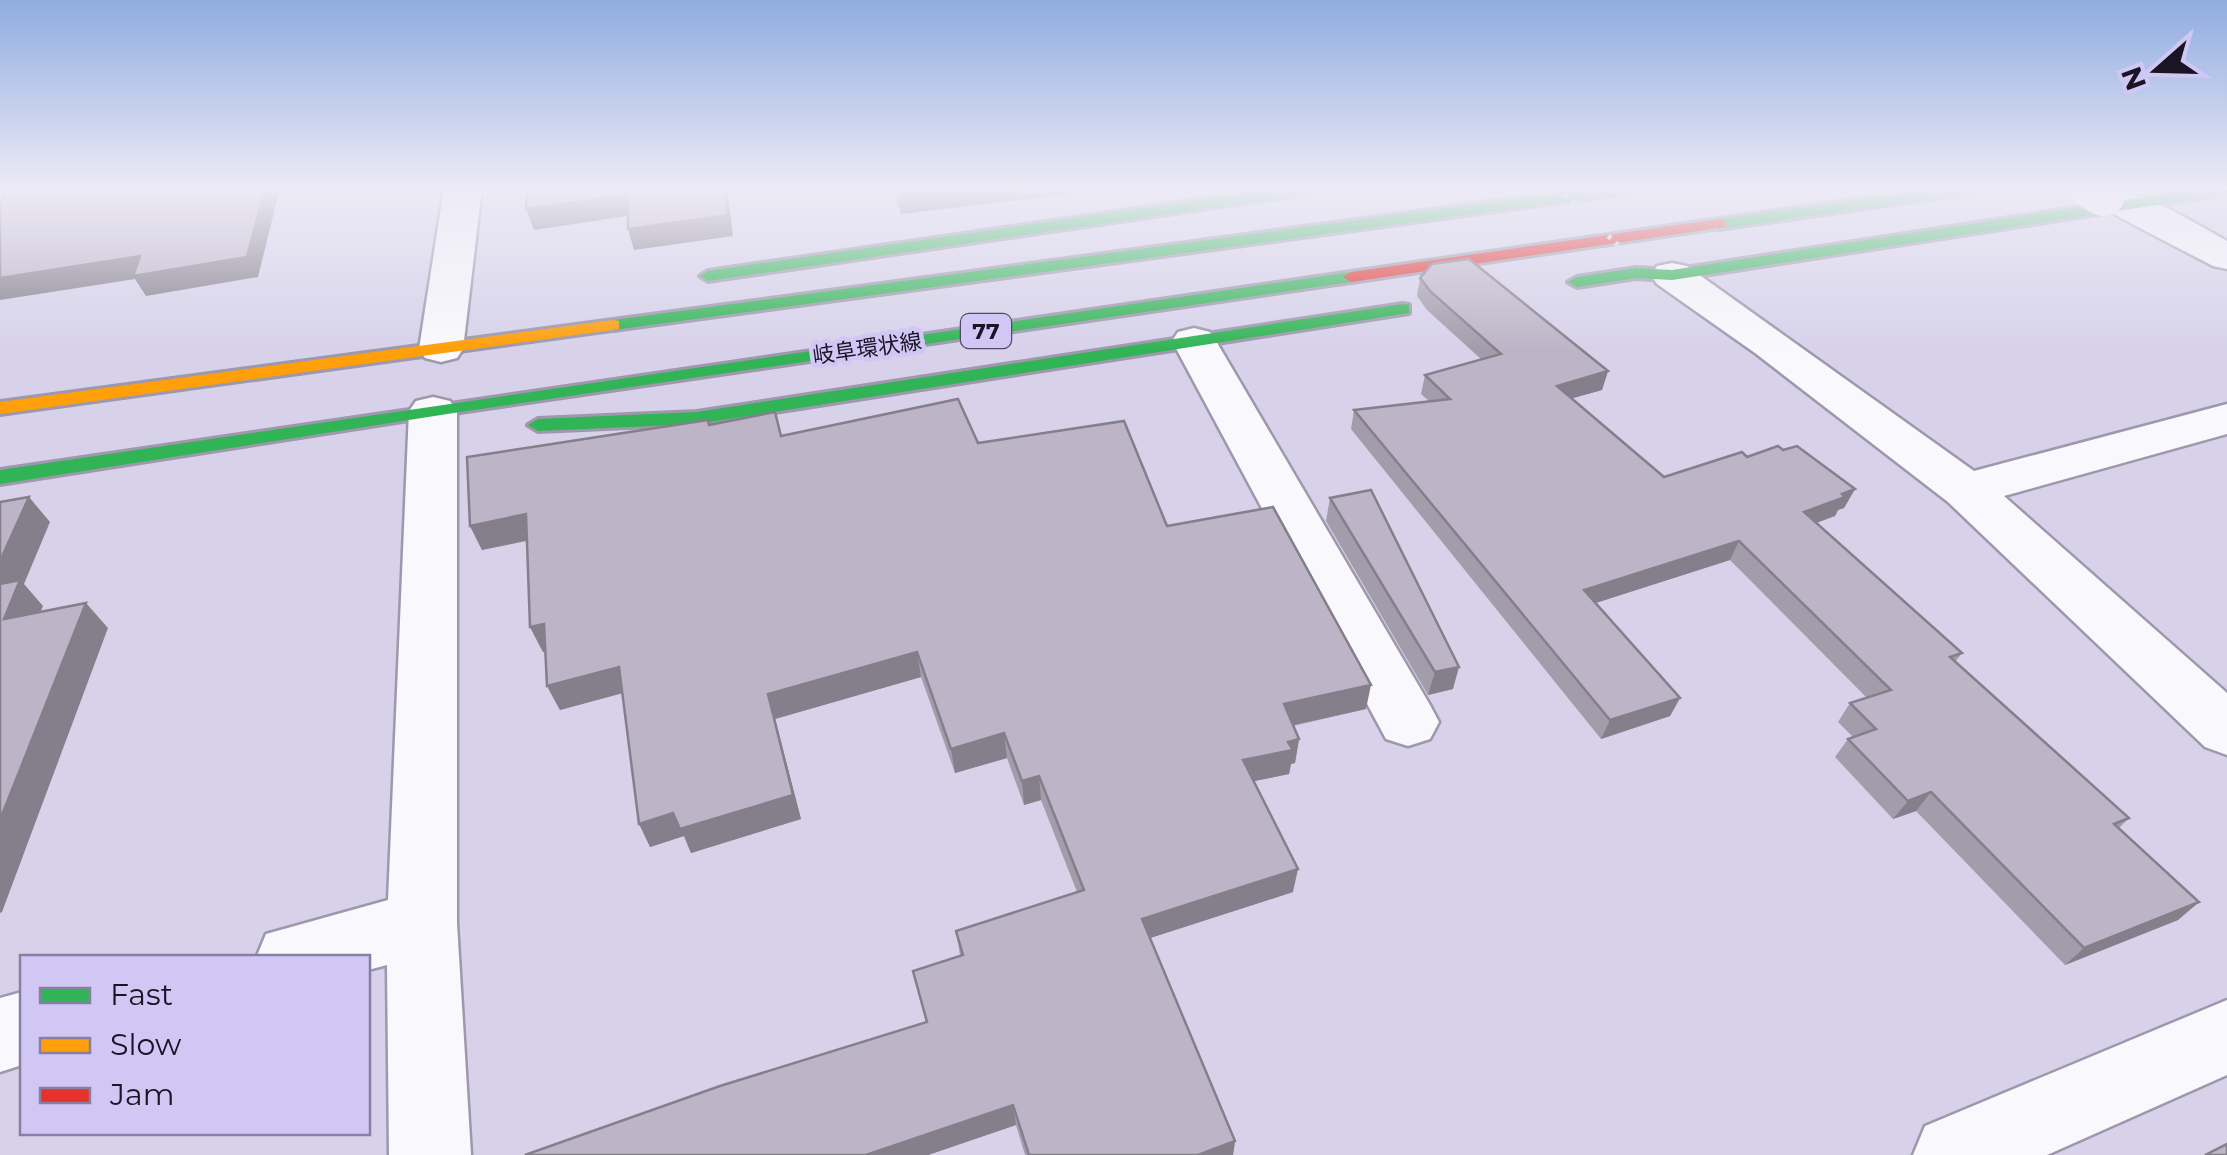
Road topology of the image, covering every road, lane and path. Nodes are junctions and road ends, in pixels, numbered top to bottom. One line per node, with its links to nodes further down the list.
1 (456, 242): 16 (street)
2 (945, 242): 10 (main road)
3 (1226, 242): 14 (main road, 77)
4 (1600, 242): 17 (main road, 岐阜環状線 / 77)
5 (1622, 242): 9 (path, bridge)
6 (1814, 242): 9 (main road)
7 (2198, 242): 8 (street)
8 (2227, 257)
9 (1653, 267): 11 (main road); 21 (street)
10 (685, 280)
11 (1559, 285)
12 (1424, 306): 15 (main road)
13 (555, 308): 14 (main road)
14 (492, 340): 16 (main road, 77)
15 (1194, 341): 17 (main road); 22 (street)
16 (441, 349): 18 (main road, 77)
17 (459, 407): 20 (main road, 岐阜環状線 / 77); 24 (street)
18 (0, 408)
19 (2227, 420): 21 (street)
20 (0, 477)
21 (1966, 490): 23 (street)
22 (1408, 722)
23 (2227, 730)
24 (422, 923): 25 (street); 27 (street)
25 (303, 955)
26 (2227, 1037): 28 (street)
27 (430, 1155)
28 (1954, 1155)

